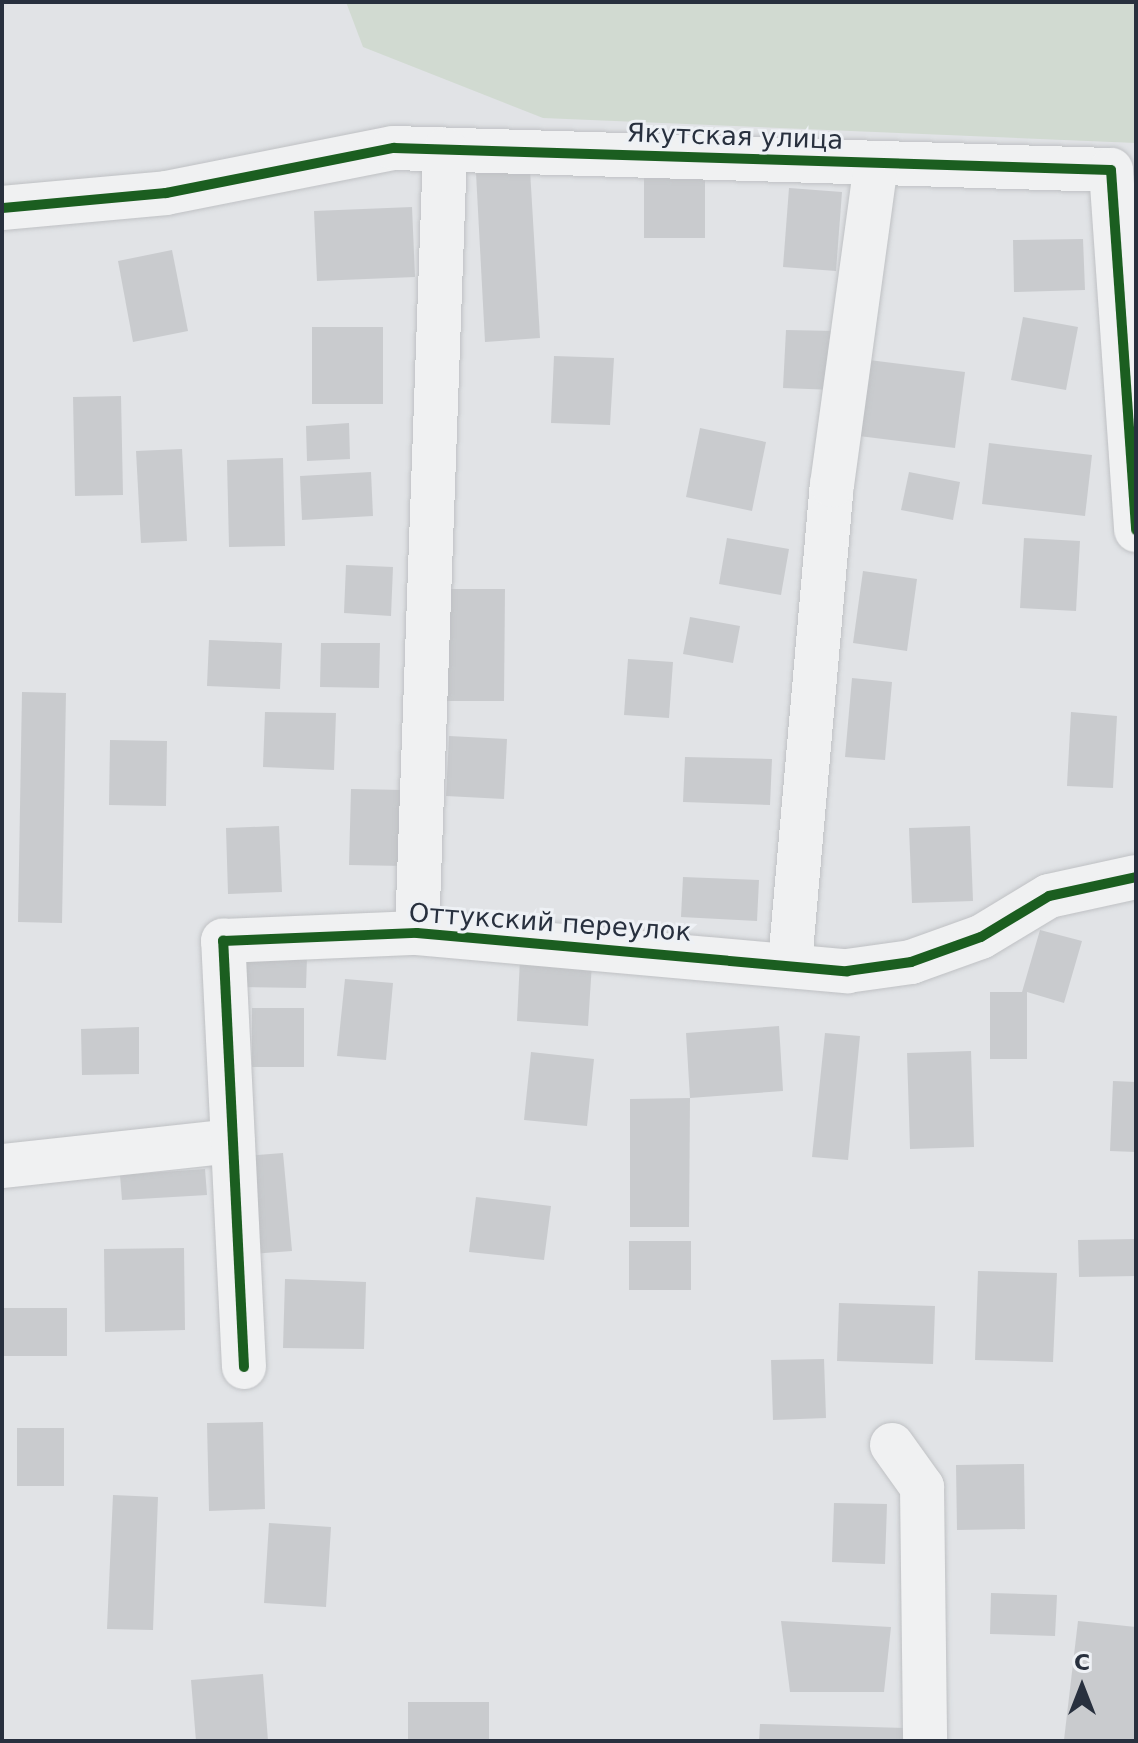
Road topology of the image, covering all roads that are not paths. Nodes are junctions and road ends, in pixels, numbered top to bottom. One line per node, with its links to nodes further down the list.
1 (445, 150): 2 (street, Якутская улица); 3 (street, Якутская улица); 6 (street)
2 (876, 164): 4 (street, Якутская улица); 7 (street)
3 (2, 208)
4 (1136, 530)
5 (1136, 877): 7 (street, Оттукский переулок)
6 (417, 933): 7 (street, Оттукский переулок); 8 (street, Оттукский переулок)
7 (790, 963)
8 (233, 1141): 9 (street); 10 (street, Оттукский переулок)
9 (2, 1166)
10 (244, 1367)
11 (892, 1445): 12 (street)
12 (925, 1741)

